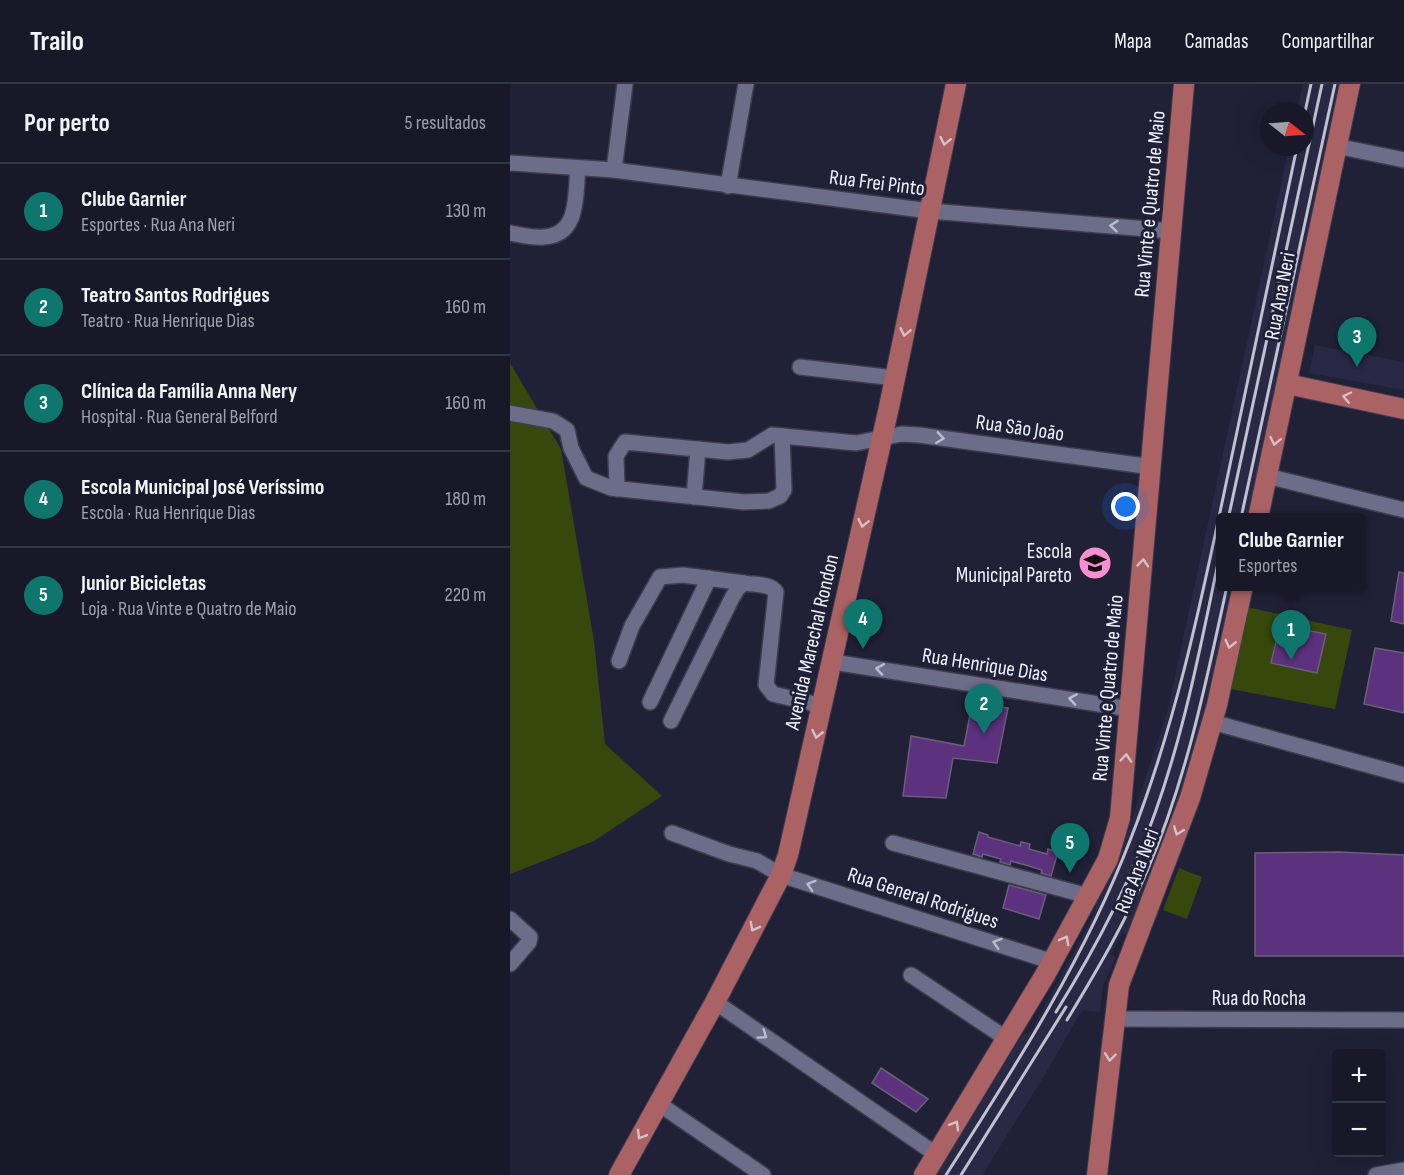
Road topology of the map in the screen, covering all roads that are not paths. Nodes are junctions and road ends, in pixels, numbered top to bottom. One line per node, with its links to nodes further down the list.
1 (626, 84): 10 (street)
2 (746, 84): 11 (street)
3 (956, 84): 12 (main road, Avenida Marechal Rondon, one-way to 12)
4 (1184, 84): 13 (main road, Rua Vinte e Quatro de Maio)
5 (1350, 84): 6 (main road, Rua Ana Neri)
6 (1336, 146): 7 (street); 17 (main road, Rua Ana Neri)
7 (1404, 160)
8 (510, 163): 9 (street, Rua Frei Pinto)
9 (578, 168): 10 (street, Rua Frei Pinto); 14 (street)
10 (614, 170): 11 (street, Rua Frei Pinto)
11 (728, 186): 12 (street, Rua Frei Pinto)
12 (930, 211): 13 (street, Rua Frei Pinto, one-way to 12); 16 (main road, Avenida Marechal Rondon, one-way to 16)
13 (1172, 231): 23 (main road, Rua Vinte e Quatro de Maio)
14 (510, 233)
15 (800, 367): 16 (street)
16 (895, 378): 21 (main road, Avenida Marechal Rondon)
17 (1287, 384): 18 (main road, one-way to 17); 24 (main road, Rua Ana Neri, one-way to 24)
18 (1404, 409)
19 (510, 413): 25 (street)
20 (782, 436): 21 (street, Rua São João); 22 (street); 26 (street)
21 (882, 437): 23 (street, Rua São João, one-way to 23); 33 (main road, Avenida Marechal Rondon, one-way to 33)
22 (698, 449): 25 (street); 26 (street)
23 (1152, 467): 36 (main road, Rua Vinte e Quatro de Maio, one-way to 23)
24 (1267, 476): 27 (street); 28 (main road, Rua Ana Neri)
25 (618, 489): 26 (street)
26 (694, 497)
27 (1404, 510)
28 (1259, 513)
29 (709, 578): 30 (street); 32 (street); 34 (street)
30 (744, 583): 35 (street); 37 (street)
31 (1242, 591): 38 (main road, Rua Ana Neri, one-way to 38)
32 (619, 661)
33 (833, 662): 35 (main road, Avenida Marechal Rondon); 36 (street, Rua Henrique Dias, one-way to 33)
34 (650, 702)
35 (823, 706): 42 (main road, Avenida Marechal Rondon, one-way to 42)
36 (1130, 708): 43 (main road, Rua Vinte e Quatro de Maio, one-way to 36)
37 (671, 721)
38 (1212, 722): 39 (street); 49 (main road, Rua Ana Neri, one-way to 49)
39 (1404, 775)
40 (672, 833): 42 (street, Rua General Rodrigues)
41 (893, 843): 43 (street)
42 (781, 875): 45 (street, Rua General Rodrigues, one-way to 42); 48 (main road, Avenida Marechal Rondon, one-way to 48)
43 (1088, 896): 45 (main road, Rua Vinte e Quatro de Maio, one-way to 43)
44 (510, 920): 46 (street)
45 (1053, 962): 51 (main road, Rua Vinte e Quatro de Maio)
46 (510, 964)
47 (911, 975): 51 (street)
48 (715, 1002): 52 (main road, Avenida Marechal Rondon); 53 (street, one-way to 53)
49 (1114, 1019): 50 (street, Rua do Rocha); 58 (main road, Rua Ana Neri, one-way to 58)
50 (1404, 1020)
51 (1007, 1039): 53 (main road, Rua Vinte e Quatro de Maio, one-way to 51)
52 (659, 1104): 55 (main road, Avenida Marechal Rondon, one-way to 55); 56 (street)
53 (937, 1155): 57 (main road, Rua Vinte e Quatro de Maio)
54 (1404, 1170): 59 (street)
55 (619, 1175)
56 (763, 1175)
57 (924, 1175)
58 (1097, 1175)
59 (1376, 1175)

